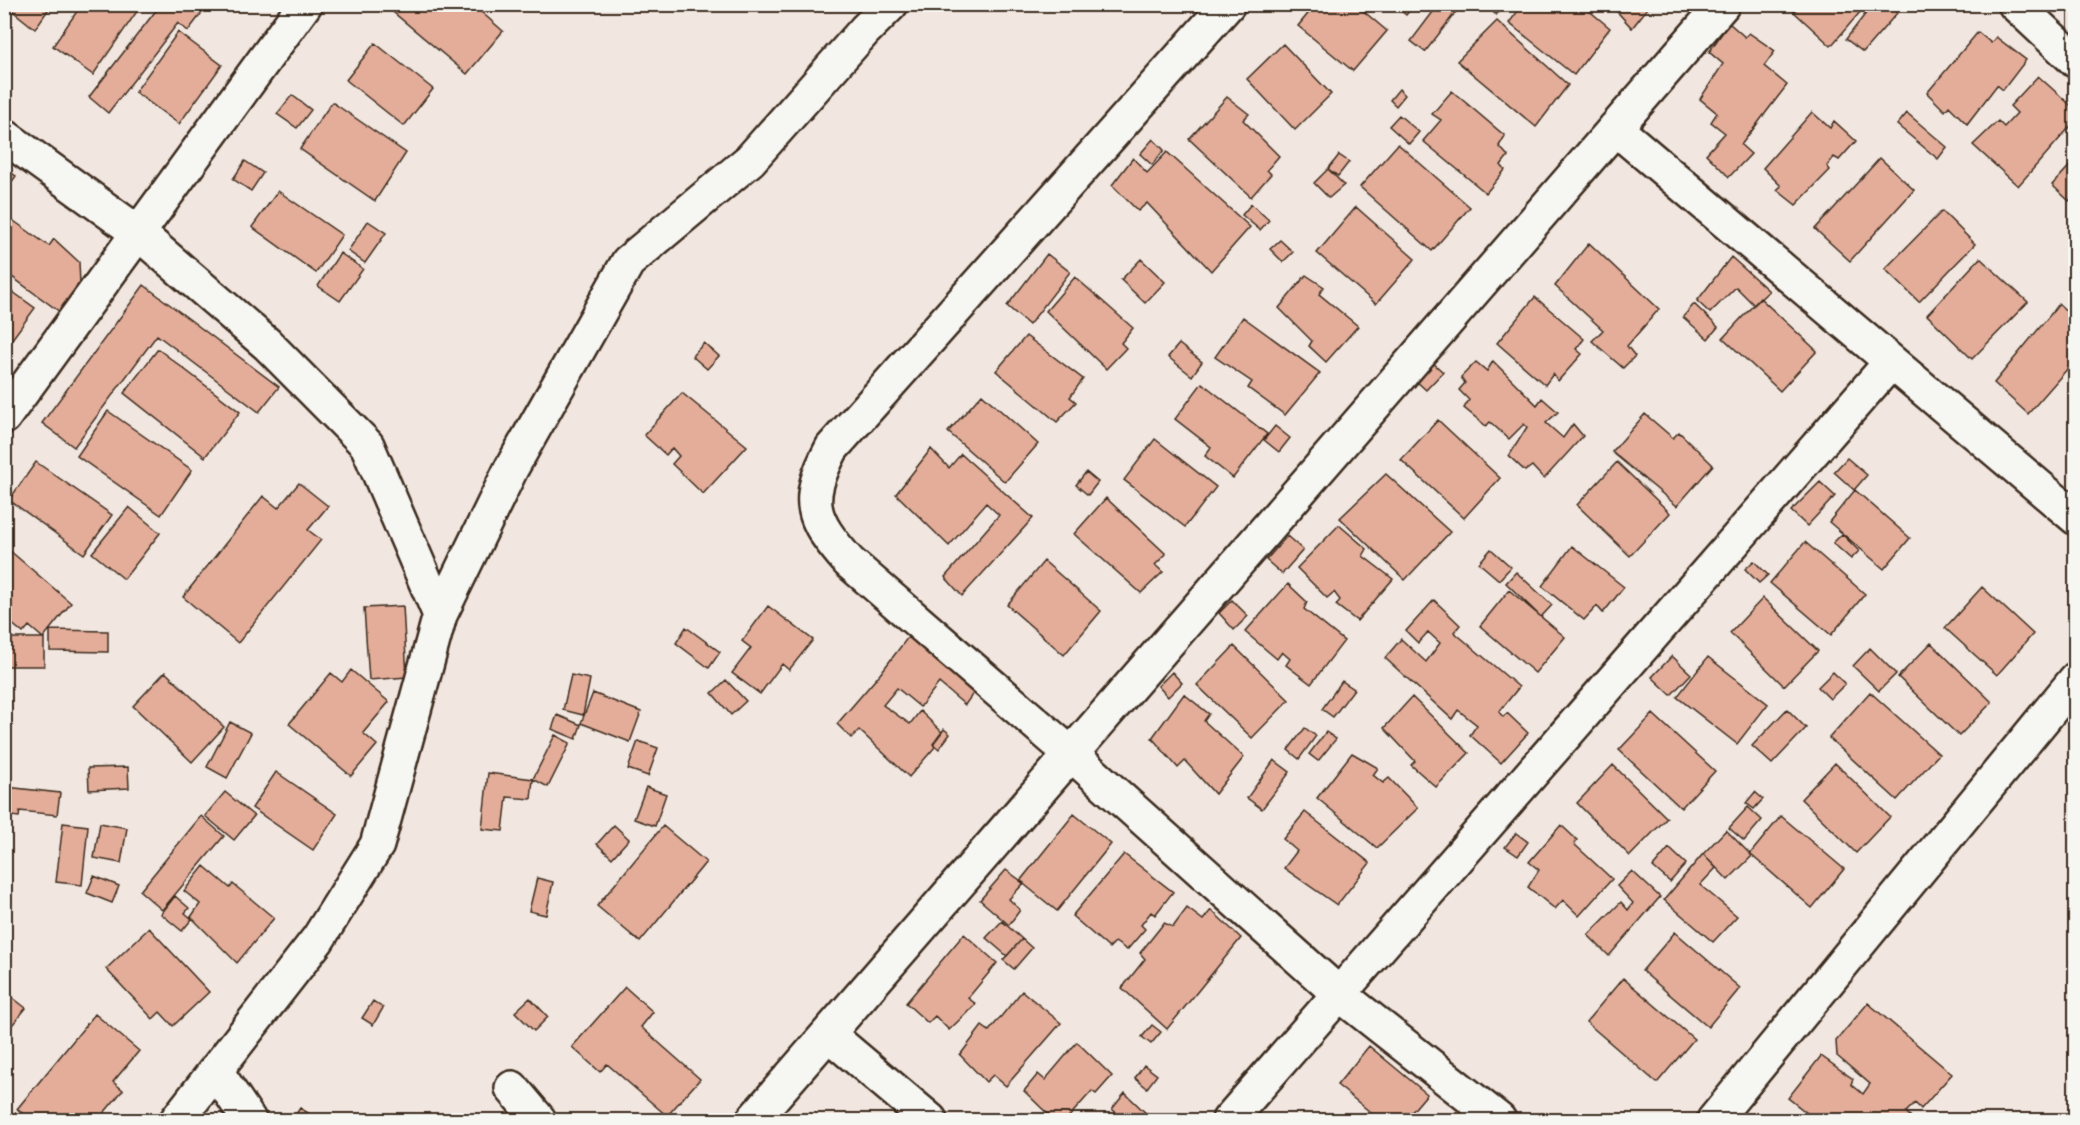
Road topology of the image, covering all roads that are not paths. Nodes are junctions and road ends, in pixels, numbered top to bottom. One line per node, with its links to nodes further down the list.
1 (305, 4): 9 (street)
2 (891, 4): 13 (street)
3 (1228, 4): 15 (street)
4 (1723, 4): 7 (street)
5 (2015, 4): 6 (street)
6 (2076, 61)
7 (1615, 128): 10 (street); 15 (street)
8 (4, 136): 9 (street)
9 (137, 232): 11 (street); 13 (street)
10 (1891, 362): 12 (street); 16 (street)
11 (4, 417)
12 (2076, 518)
13 (440, 615): 18 (street)
14 (2076, 679): 27 (street)
15 (1071, 754): 16 (street); 17 (street)
16 (1338, 993): 25 (street); 26 (street)
17 (828, 1034): 23 (street); 24 (street)
18 (216, 1071): 20 (street); 21 (street)
19 (512, 1088): 22 (street)
20 (177, 1120)
21 (249, 1120)
22 (539, 1120)
23 (753, 1120)
24 (930, 1120)
25 (1228, 1120)
26 (1499, 1120)
27 (1714, 1120)

